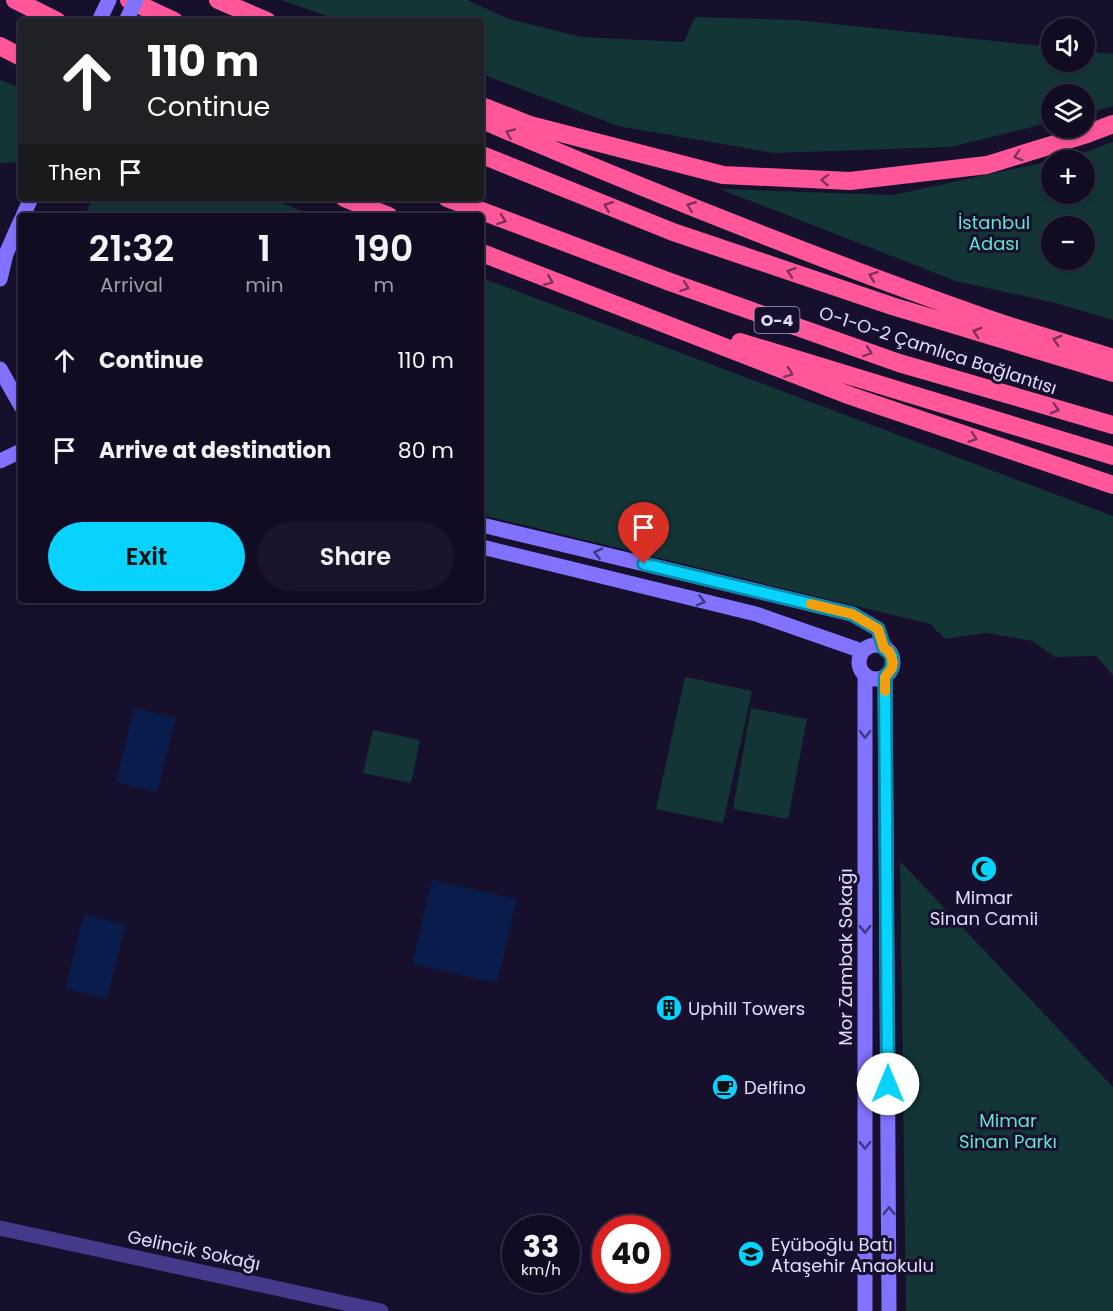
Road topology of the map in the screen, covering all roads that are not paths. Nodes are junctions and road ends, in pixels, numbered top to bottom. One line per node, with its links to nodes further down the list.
1 (15, 0): 7 (highway)
2 (109, 0): 8 (street)
3 (129, 0): 10 (highway)
4 (136, 0): 9 (street, bridge)
5 (213, 0): 11 (highway)
6 (218, 0): 12 (highway)
7 (51, 18)
8 (100, 18)
9 (127, 18)
10 (168, 18)
11 (252, 18)
12 (260, 18)
13 (484, 107): 15 (highway, one-way to 13)
14 (484, 121): 25 (highway, one-way to 14)
15 (1113, 124)
16 (484, 156): 27 (highway, O-1-O-2 Çamlıca Bağlantısı, one-way to 16)
17 (352, 201): 19 (highway)
18 (455, 201): 29 (highway, O-1-O-2 Çamlıca Bağlantısı / O-4, one-way to 29)
19 (382, 213)
20 (18, 226): 22 (street)
21 (484, 254): 24 (highway, one-way to 24)
22 (3, 256): 23 (street)
23 (0, 279)
24 (578, 292): 31 (highway); 33 (highway, one-way to 33)
25 (1113, 358)
26 (0, 369): 28 (street)
27 (1113, 373)
28 (18, 401)
29 (1113, 425)
30 (18, 452): 32 (street)
31 (1113, 456)
32 (0, 461)
33 (1113, 485)
34 (484, 525): 36 (street, one-way to 34)
35 (484, 547): 37 (street, one-way to 37)
36 (884, 648): 37 (street); 39 (street)
37 (862, 651): 38 (street)
38 (865, 676): 39 (street); 42 (street, Mor Zambak Sokağı, one-way to 42)
39 (885, 677): 43 (street, one-way to 39)
40 (0, 1228): 41 (street, Gelincik Sokağı)
41 (381, 1311)
42 (865, 1311)
43 (889, 1311)

